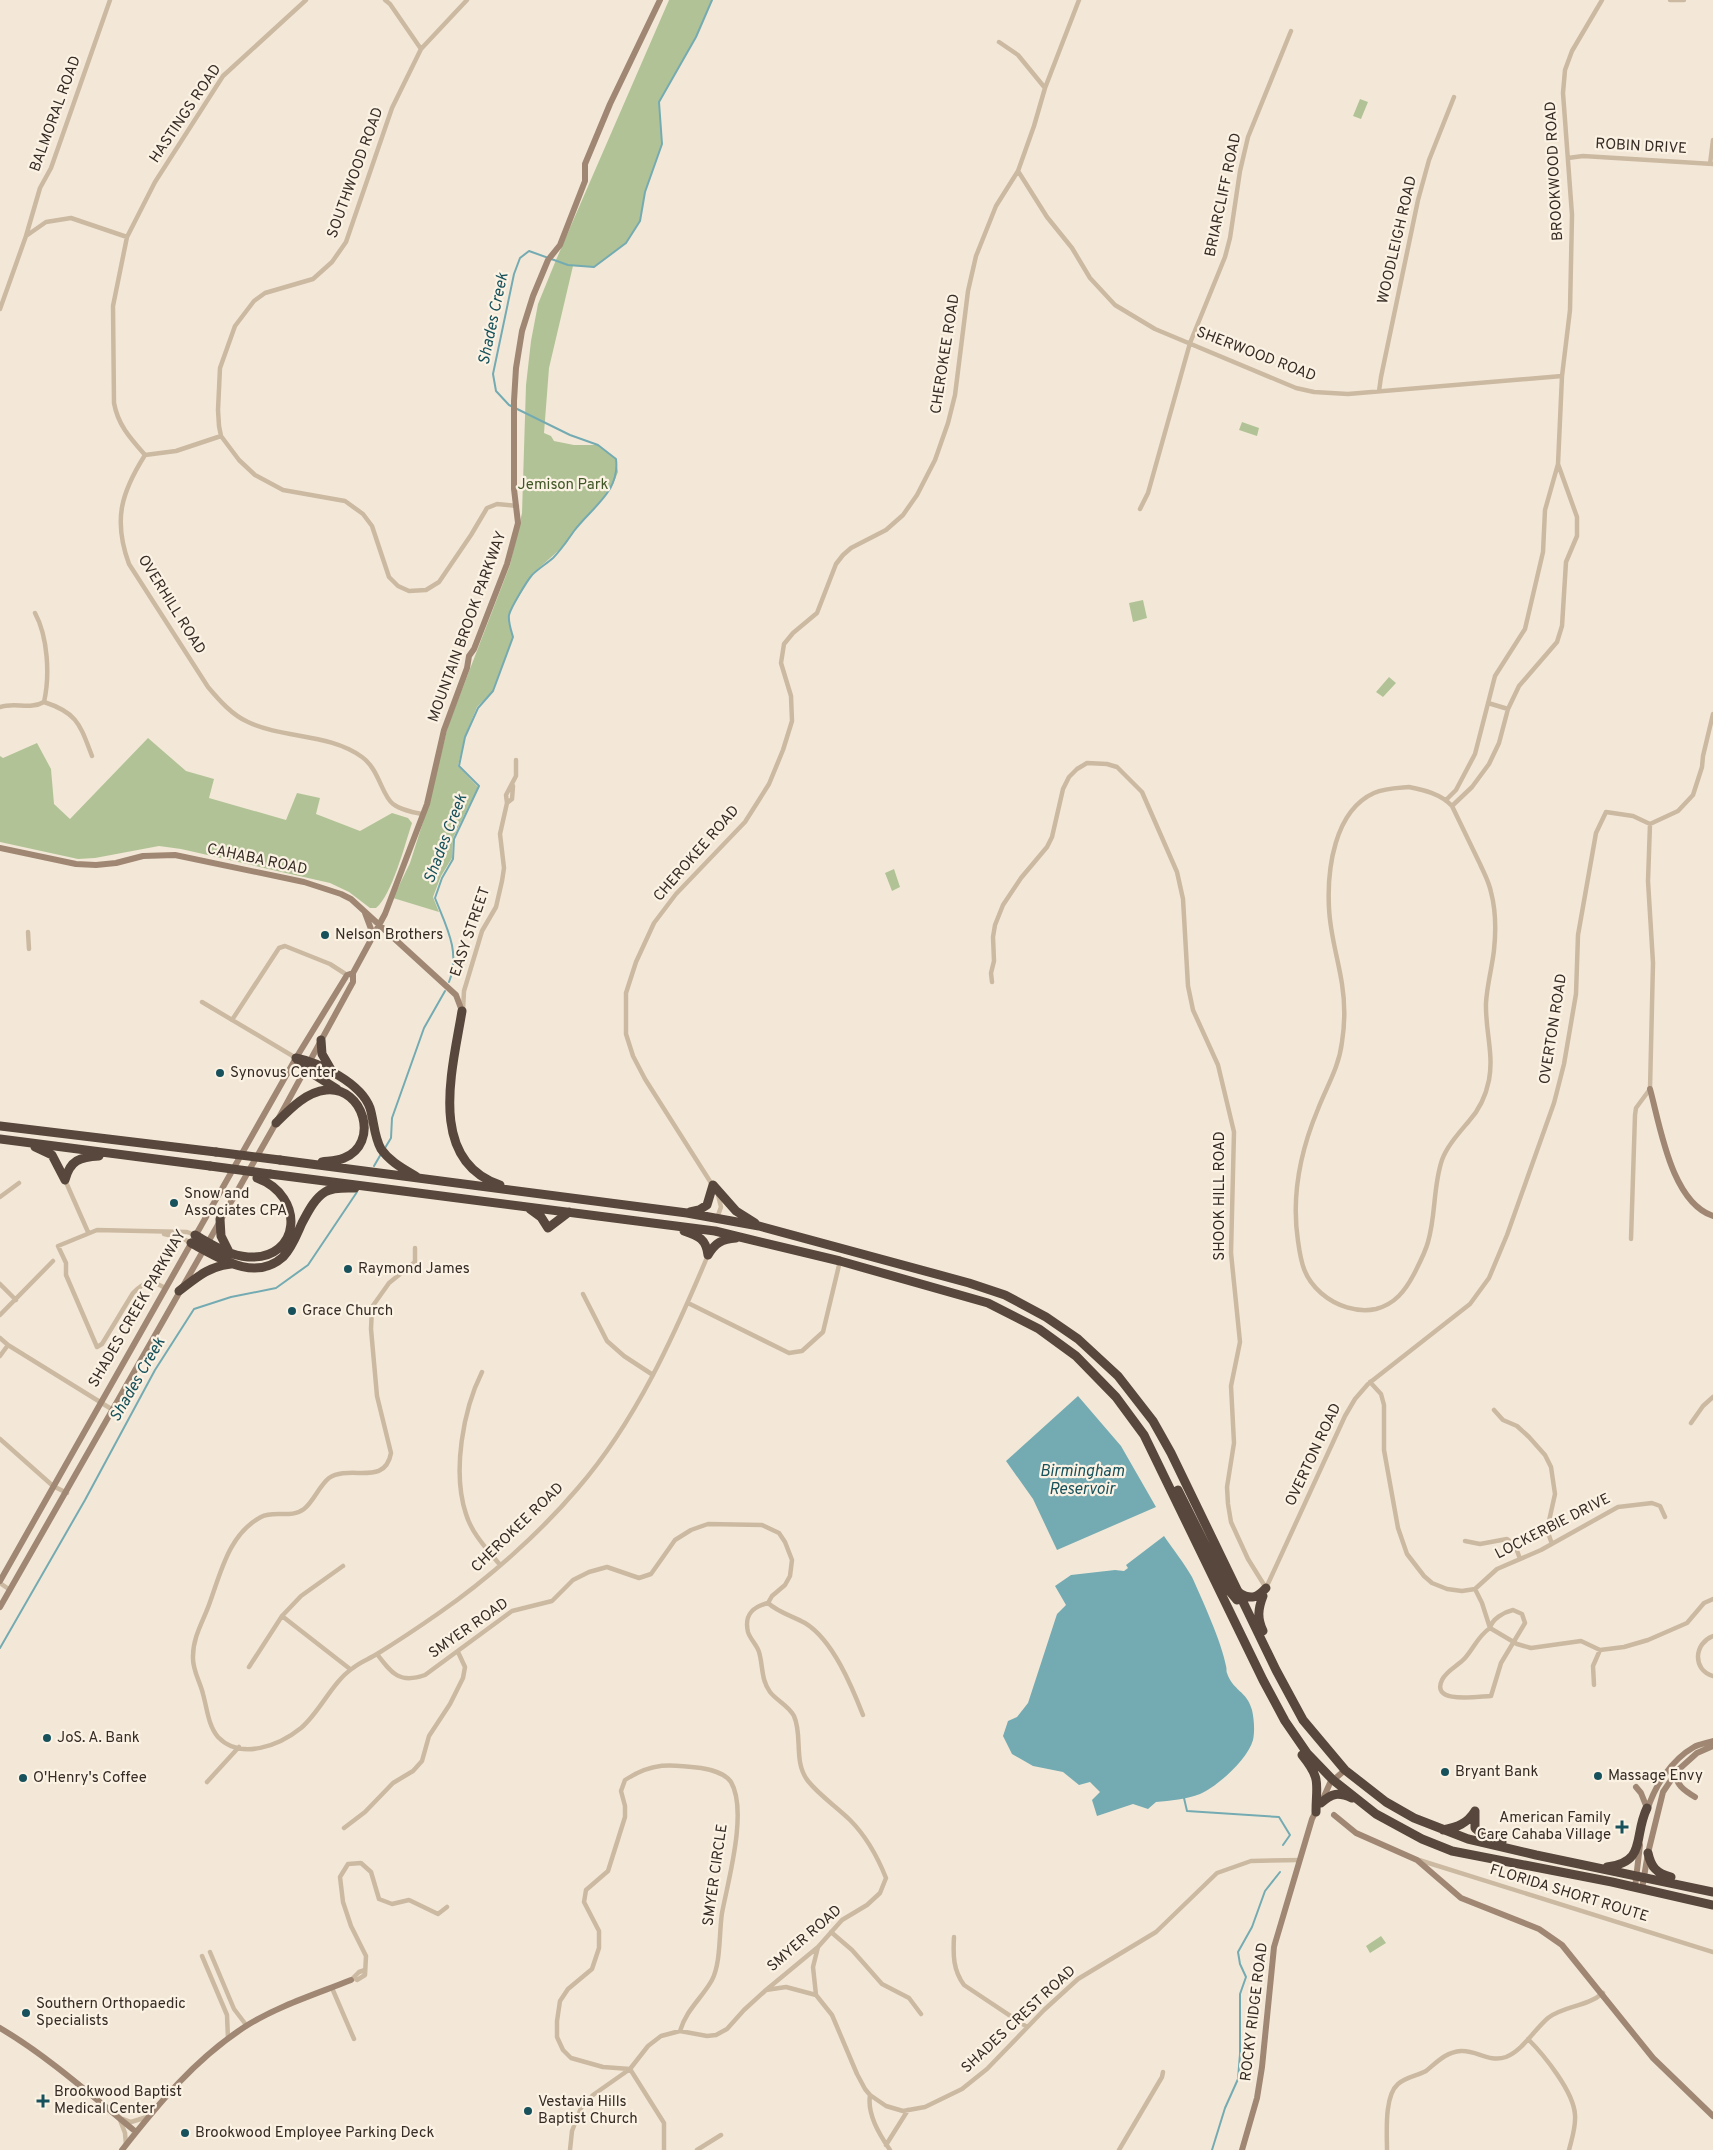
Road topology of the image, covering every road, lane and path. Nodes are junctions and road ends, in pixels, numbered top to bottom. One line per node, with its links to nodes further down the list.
1 (110, 0): 19 (street, BALMORAL ROAD)
2 (306, 0): 20 (street, HASTINGS ROAD)
3 (385, 0): 12 (street)
4 (467, 0): 12 (street, SOUTHWOOD ROAD)
5 (660, 0): 28 (main road, MOUNTAIN BROOK PARKWAY)
6 (1079, 0): 13 (street, CHEROKEE ROAD)
7 (1602, 0): 16 (street, BROOKWOOD ROAD)
8 (1670, 0): 9 (street)
9 (1684, 0)
10 (1291, 31): 22 (street, BRIARCLIFF ROAD)
11 (999, 42): 13 (street)
12 (421, 49): 25 (street, SOUTHWOOD ROAD)
13 (1045, 88): 18 (street, CHEROKEE ROAD)
14 (1454, 98): 24 (street, WOODLEIGH ROAD)
15 (1713, 140): 17 (street)
16 (1568, 158): 17 (street, ROBIN DRIVE); 23 (street, BROOKWOOD ROAD)
17 (1711, 164)
18 (1018, 171): 22 (street, SHERWOOD ROAD); 70 (street, CHEROKEE ROAD)
19 (26, 236): 20 (street); 21 (street)
20 (127, 237): 26 (street)
21 (0, 309)
22 (1190, 343): 24 (street, SHERWOOD ROAD); 29 (street, BRIARCLIFF ROAD)
23 (1562, 376): 24 (street, SHERWOOD ROAD); 27 (street, BROOKWOOD ROAD)
24 (1379, 391)
25 (221, 436): 26 (street); 28 (street)
26 (145, 455): 40 (street, OVERHILL ROAD)
27 (1558, 464): 32 (street, BROOKWOOD ROAD); 34 (street)
28 (517, 506): 40 (main road, MOUNTAIN BROOK PARKWAY)
29 (1140, 509)
30 (34, 614): 31 (street)
31 (44, 702): 33 (street); 36 (street)
32 (1488, 702): 34 (street); 38 (street, BROOKWOOD ROAD)
33 (0, 707)
34 (1508, 709): 39 (street)
35 (1713, 714): 41 (street)
36 (92, 756)
37 (516, 760): 51 (street, EASY STREET)
38 (1446, 800): 39 (street); 39 (street)
39 (1452, 806)
40 (422, 814): 44 (main road, MOUNTAIN BROOK PARKWAY)
41 (1650, 824): 58 (street); 108 (street, OVERTON ROAD)
42 (0, 848): 43 (main road, CAHABA ROAD)
43 (363, 908): 44 (main road, CAHABA ROAD); 46 (main road)
44 (379, 924): 46 (main road, SHADES CREEK PARKWAY); 51 (main road, CAHABA ROAD)
45 (28, 932): 47 (street)
46 (369, 943): 48 (main road, SHADES CREEK PARKWAY)
47 (29, 950)
48 (350, 974): 52 (street); 53 (main road, SHADES CREEK PARKWAY); 54 (main road, SHADES CREEK PARKWAY)
49 (992, 982): 129 (street, SHOOK HILL ROAD)
50 (202, 1002): 52 (street)
51 (462, 1010): 72 (highway)
52 (232, 1020): 54 (street)
53 (321, 1040): 55 (main road, SHADES CREEK PARKWAY); 57 (highway)
54 (296, 1058): 55 (highway); 56 (highway); 86 (main road, SHADES CREEK PARKWAY)
55 (310, 1061): 56 (main road, SHADES CREEK PARKWAY); 57 (highway)
56 (305, 1069): 59 (highway); 60 (main road, SHADES CREEK PARKWAY)
57 (333, 1073): 67 (highway)
58 (1650, 1089): 78 (main road); 88 (street)
59 (340, 1091): 60 (highway); 65 (highway)
60 (276, 1123): 80 (main road, SHADES CREEK PARKWAY)
61 (0, 1126): 65 (highway, bridge)
62 (0, 1139): 63 (highway)
63 (26, 1143): 64 (highway); 68 (highway)
64 (115, 1154): 66 (highway); 68 (highway)
65 (301, 1163): 67 (highway)
66 (208, 1169): 71 (highway, bridge); 87 (highway)
67 (419, 1178): 72 (highway)
68 (65, 1180): 83 (street)
69 (19, 1182): 73 (street)
70 (713, 1185): 76 (highway); 79 (street, CHEROKEE ROAD); 82 (highway)
71 (377, 1186): 74 (highway); 87 (highway)
72 (516, 1191): 76 (highway)
73 (0, 1197)
74 (526, 1206): 75 (highway); 75 (highway)
75 (569, 1212): 77 (highway)
76 (687, 1213): 79 (highway)
77 (592, 1215): 79 (highway); 81 (highway)
78 (1713, 1216)
79 (716, 1218): 82 (highway)
80 (220, 1219): 89 (main road, SHADES CREEK PARKWAY); 91 (highway)
81 (660, 1224): 85 (highway); 92 (highway)
82 (759, 1226): 128 (highway)
83 (88, 1232): 84 (street); 97 (street)
84 (155, 1232): 86 (street); 86 (street)
85 (741, 1237): 92 (highway); 93 (highway)
86 (193, 1239): 89 (highway); 97 (main road, SHADES CREEK PARKWAY)
87 (291, 1239): 91 (highway); 95 (highway)
88 (1631, 1239)
89 (205, 1245): 91 (highway); 95 (highway); 98 (main road, SHADES CREEK PARKWAY)
90 (415, 1248): 150 (street)
91 (229, 1253)
92 (708, 1255): 101 (street, CHEROKEE ROAD)
93 (840, 1261): 101 (street); 114 (highway)
94 (53, 1262): 100 (street)
95 (231, 1264): 98 (highway)
96 (0, 1284): 100 (street)
97 (165, 1288): 110 (main road, SHADES CREEK PARKWAY)
98 (179, 1291): 111 (main road, SHADES CREEK PARKWAY)
99 (583, 1294): 107 (street)
100 (16, 1300): 102 (street)
101 (688, 1303): 107 (street, CHEROKEE ROAD)
102 (0, 1315)
103 (0, 1338): 104 (street)
104 (8, 1345): 105 (street); 110 (street)
105 (0, 1356)
106 (482, 1372): 122 (street)
107 (653, 1375): 122 (street, CHEROKEE ROAD)
108 (1370, 1382): 126 (street); 129 (street, OVERTON ROAD)
109 (1713, 1397): 113 (street)
110 (100, 1402): 111 (street, SHADES CREEK PARKWAY); 116 (main road, SHADES CREEK PARKWAY)
111 (113, 1410): 117 (main road, SHADES CREEK PARKWAY)
112 (1494, 1410): 120 (street)
113 (1691, 1423)
114 (1144, 1435): 125 (highway); 144 (highway)
115 (0, 1440): 116 (street)
116 (54, 1486): 117 (street); 124 (main road, SHADES CREEK PARKWAY)
117 (67, 1493): 127 (main road, SHADES CREEK PARKWAY)
118 (1665, 1517): 120 (street, LOCKERBIE DRIVE)
119 (1465, 1541): 121 (street)
120 (1552, 1544): 121 (street, LOCKERBIE DRIVE)
121 (1520, 1558): 126 (street, LOCKERBIE DRIVE)
122 (500, 1565): 140 (street, CHEROKEE ROAD)
123 (343, 1566): 134 (street)
124 (0, 1582): 127 (street, SHADES CREEK PARKWAY)
125 (1227, 1588): 128 (highway); 133 (highway)
126 (1475, 1589): 135 (street)
127 (10, 1590): 132 (main road, SHADES CREEK PARKWAY)
128 (1239, 1592): 129 (highway); 133 (highway)
129 (1265, 1592): 133 (street, OVERTON ROAD); 146 (highway)
130 (1713, 1599): 138 (street)
131 (768, 1603): 139 (street, SMYER ROAD); 147 (street); 175 (street, SMYER ROAD)
132 (0, 1607)
133 (1248, 1612): 146 (highway)
134 (282, 1616): 141 (street); 142 (street)
135 (1490, 1628): 137 (street); 137 (street); 137 (street)
136 (1713, 1636): 143 (street)
137 (1514, 1641): 138 (street)
138 (1600, 1650): 145 (street)
139 (458, 1652): 140 (street, SMYER ROAD); 162 (street)
140 (377, 1654): 142 (street, CHEROKEE ROAD)
141 (249, 1667)
142 (350, 1669): 150 (street, CHEROKEE ROAD)
143 (1713, 1676)
144 (1263, 1680): 153 (highway); 160 (highway)
145 (1594, 1685)
146 (1289, 1694): 151 (highway)
147 (863, 1715)
148 (1713, 1741): 159 (main road)
149 (1713, 1746): 152 (main road)
150 (239, 1747): 154 (street)
151 (1345, 1770): 153 (main road, ROCKY RIDGE ROAD); 163 (highway)
152 (1677, 1771): 156 (main road); 165 (main road)
153 (1333, 1780): 157 (highway); 158 (main road, ROCKY RIDGE ROAD)
154 (207, 1782)
155 (1636, 1787): 159 (main road)
156 (1695, 1797)
157 (1360, 1801): 158 (highway); 170 (highway)
158 (1321, 1803): 160 (main road, ROCKY RIDGE ROAD)
159 (1647, 1808): 168 (highway); 169 (main road)
160 (1316, 1812): 166 (main road, ROCKY RIDGE ROAD)
161 (1334, 1815): 167 (main road)
162 (344, 1828)
163 (1443, 1830): 164 (highway); 164 (highway)
164 (1510, 1849): 168 (highway)
165 (1648, 1852): 169 (main road); 171 (highway)
166 (1300, 1860): 188 (street, SHADES CREST ROAD); 210 (main road, ROCKY RIDGE ROAD)
167 (1417, 1860): 179 (street, FLORIDA SHORT ROUTE); 184 (main road)
168 (1597, 1868): 169 (highway)
169 (1640, 1875): 170 (main road); 171 (highway)
170 (1638, 1888): 173 (highway)
171 (1695, 1888): 172 (highway)
172 (1713, 1892)
173 (1713, 1905)
174 (447, 1907): 181 (street)
175 (831, 1932): 177 (street, SMYER ROAD); 186 (street)
176 (954, 1937): 188 (street)
177 (818, 1947): 183 (street, SMYER ROAD); 185 (street)
178 (210, 1952): 187 (street)
179 (1713, 1952)
180 (202, 1956): 191 (street)
181 (352, 1979): 182 (main road)
182 (332, 1988): 187 (main road); 192 (street)
183 (766, 1990): 185 (street); 190 (street)
184 (1603, 1993): 193 (street); 198 (main road)
185 (816, 1995): 196 (street, SHADES CREST ROAD)
186 (921, 2014)
187 (247, 2026): 191 (main road)
188 (1027, 2027): 197 (street, SHADES CREST ROAD)
189 (0, 2028): 200 (main road)
190 (680, 2031): 194 (street); 194 (street, SMYER CIRCLE)
191 (228, 2039): 199 (main road)
192 (354, 2039)
193 (1528, 2039): 211 (street); 212 (street)
194 (630, 2069): 205 (street); 206 (street)
195 (1163, 2072): 209 (street)
196 (870, 2095): 197 (street, SHADES CREST ROAD); 203 (street)
197 (908, 2110): 203 (street)
198 (1713, 2116)
199 (149, 2117): 200 (street); 201 (main road)
200 (120, 2118): 201 (main road); 204 (street)
201 (136, 2132): 204 (main road)
202 (721, 2135): 207 (street)
203 (886, 2145): 208 (street)
204 (124, 2147)
205 (570, 2150)
206 (664, 2150)
207 (697, 2150)
208 (890, 2150)
209 (1119, 2150)
210 (1242, 2150)
211 (1387, 2150)
212 (1569, 2150)

